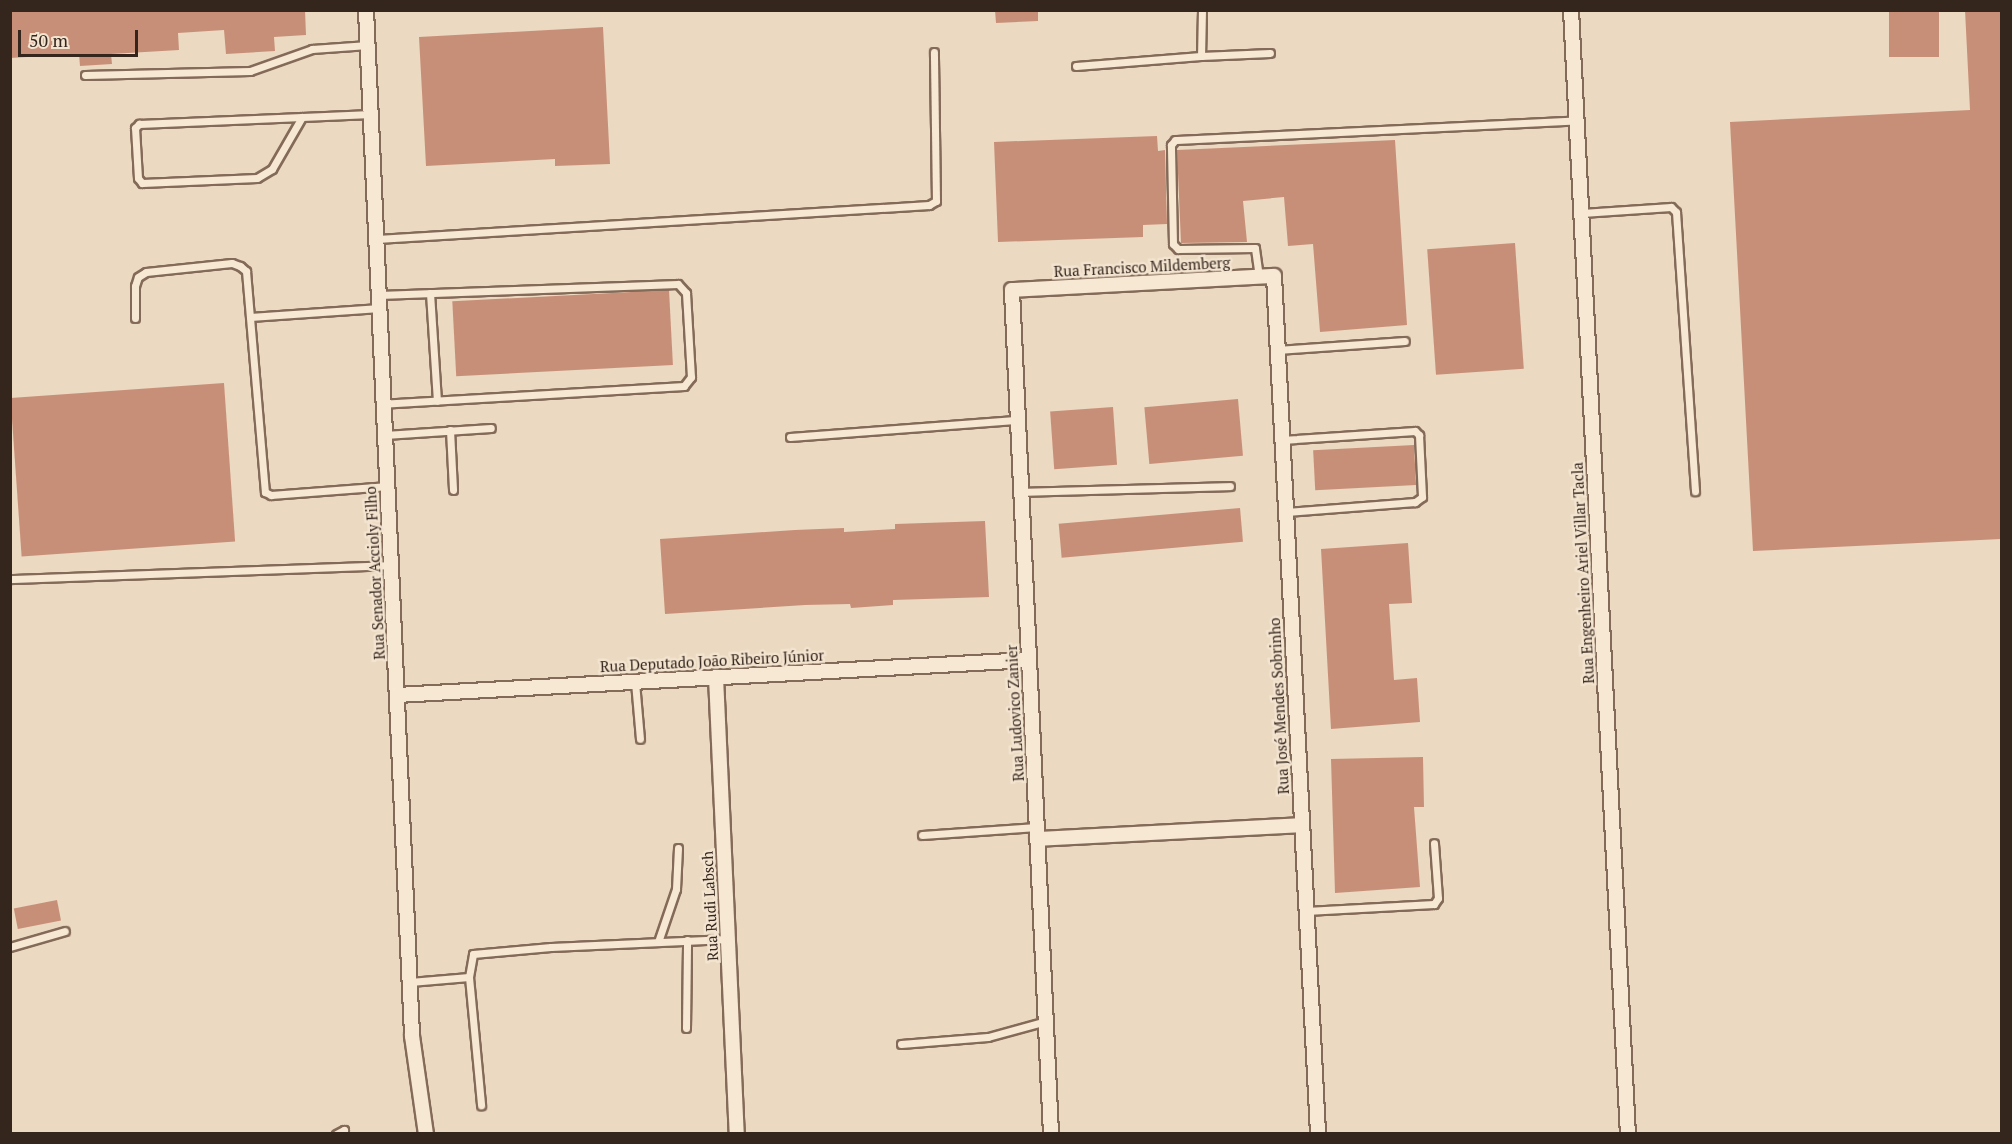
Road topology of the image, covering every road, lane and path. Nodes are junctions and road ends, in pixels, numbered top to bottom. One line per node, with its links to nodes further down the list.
1 (366, 10): 4 (street, Rua Senador Accioly Filho)
2 (1202, 10): 7 (lane)
3 (1571, 10): 12 (street, Rua Engenheiro Ariel Villar Tacla)
4 (368, 45): 9 (lane); 10 (street, Rua Senador Accioly Filho)
5 (934, 52): 14 (lane)
6 (1270, 53): 7 (lane)
7 (1201, 56): 8 (lane)
8 (1076, 66)
9 (85, 75)
10 (371, 114): 11 (lane); 14 (street, Rua Senador Accioly Filho)
11 (302, 117): 11 (lane)
12 (1577, 120): 13 (street, Rua Engenheiro Ariel Villar Tacla); 16 (lane)
13 (1582, 213): 35 (lane); 68 (street, Rua Engenheiro Ariel Villar Tacla)
14 (376, 239): 19 (street, Rua Senador Accioly Filho)
15 (1274, 276): 16 (street, Rua Francisco Mildemberg); 23 (street, Rua José Mendes Sobrinho)
16 (1259, 277): 17 (street, Rua Francisco Mildemberg)
17 (1012, 290): 26 (street, Rua Ludovico Zanier)
18 (430, 293): 19 (lane); 24 (lane); 24 (lane)
19 (379, 302): 20 (lane); 25 (street, Rua Senador Accioly Filho)
20 (250, 317): 21 (lane); 32 (lane)
21 (135, 318)
22 (1405, 341): 23 (lane)
23 (1277, 350): 31 (street, Rua José Mendes Sobrinho)
24 (436, 401): 25 (lane)
25 (384, 404): 29 (street, Rua Senador Accioly Filho)
26 (1018, 420): 30 (lane); 36 (street, Rua Ludovico Zanier)
27 (491, 428): 28 (lane)
28 (450, 430): 29 (lane); 34 (lane)
29 (385, 435): 32 (street, Rua Senador Accioly Filho)
30 (790, 437)
31 (1282, 440): 37 (street, Rua José Mendes Sobrinho); 37 (lane)
32 (388, 486): 38 (street, Rua Senador Accioly Filho)
33 (1230, 486): 36 (lane)
34 (453, 490)
35 (1695, 491)
36 (1021, 492): 40 (street, Rua Ludovico Zanier)
37 (1286, 512): 45 (street, Rua José Mendes Sobrinho)
38 (391, 565): 39 (lane); 43 (street, Rua Senador Accioly Filho)
39 (10, 579)
40 (1029, 660): 41 (street, Rua Deputado João Ribeiro Júnior); 46 (street, Rua Ludovico Zanier)
41 (716, 677): 42 (street, Rua Deputado João Ribeiro Júnior); 52 (street, Rua Rudi Labsch)
42 (635, 682): 43 (street, Rua Deputado João Ribeiro Júnior); 44 (lane)
43 (397, 695): 57 (street, Rua Senador Accioly Filho)
44 (640, 739)
45 (1302, 825): 46 (street); 50 (street, Rua José Mendes Sobrinho)
46 (1037, 833): 47 (lane); 58 (street, Rua Ludovico Zanier)
47 (922, 835)
48 (1434, 843): 50 (lane)
49 (678, 848): 54 (lane)
50 (1306, 911): 67 (street, Rua José Mendes Sobrinho)
51 (65, 931): 55 (lane)
52 (728, 939): 53 (lane); 65 (street, Rua Rudi Labsch)
53 (687, 940): 54 (lane); 59 (lane)
54 (658, 942): 56 (lane)
55 (10, 947)
56 (469, 976): 57 (lane); 61 (lane)
57 (410, 982): 64 (street, Rua Senador Accioly Filho)
58 (1046, 1021): 60 (lane); 66 (street, Rua Ludovico Zanier)
59 (686, 1028)
60 (901, 1044)
61 (481, 1105)
62 (336, 1134): 63 (lane)
63 (344, 1134)
64 (426, 1134)
65 (737, 1134)
66 (1051, 1134)
67 (1318, 1134)
68 (1628, 1134)

